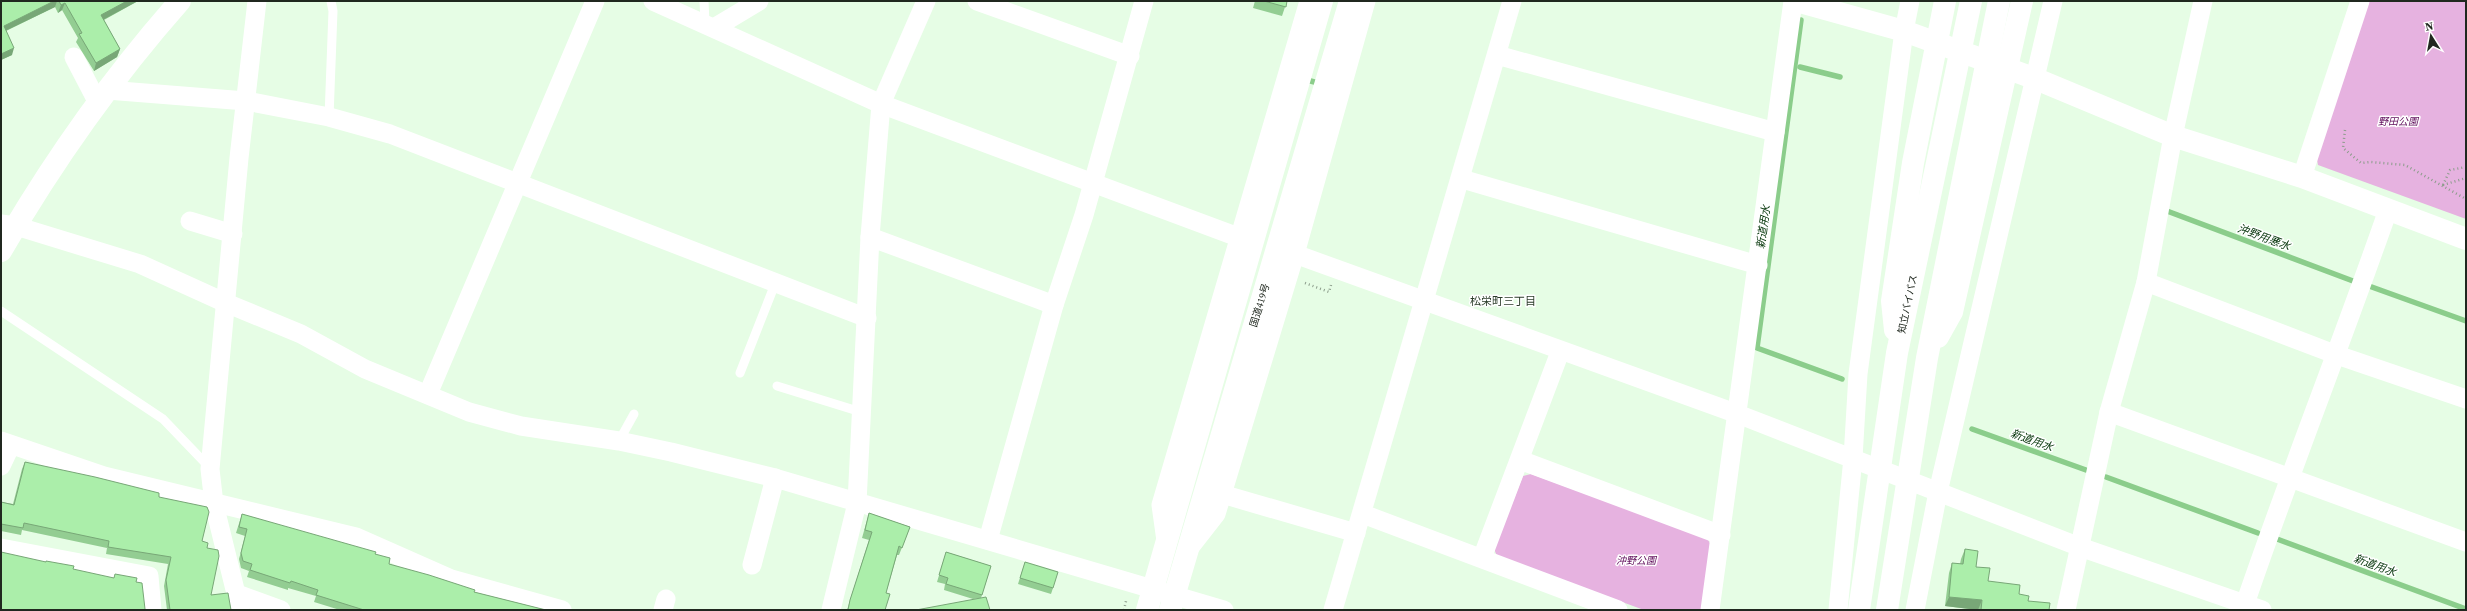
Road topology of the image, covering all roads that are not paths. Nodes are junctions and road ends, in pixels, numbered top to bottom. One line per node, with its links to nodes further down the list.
1 (180, 1): 32 (main road)
2 (257, 1): 33 (street)
3 (331, 1): 35 (lane)
4 (595, 1): 41 (street)
5 (653, 1): 26 (street)
6 (704, 1): 26 (lane)
7 (759, 1): 26 (street)
8 (926, 1): 34 (street)
9 (977, 1): 29 (street)
10 (1144, 1): 29 (street)
11 (1309, 1): 47 (street)
12 (1322, 1): 90 (main road, 国道419号)
13 (1350, 1): 90 (main road, 国道419号)
14 (1366, 1): 50 (street)
15 (1512, 1): 28 (street)
16 (1793, 1): 36 (street)
17 (1796, 1): 27 (main road)
18 (1910, 1): 27 (street)
19 (1945, 1): 60 (main road)
20 (1971, 1): 60 (main road, 知立バイパス)
21 (1998, 1): 62 (main road)
22 (2022, 1): 62 (main road)
23 (2053, 1): 31 (street)
24 (2203, 1): 37 (street)
25 (2360, 1): 38 (street)
26 (709, 25): 34 (street)
27 (1904, 31): 31 (main road); 73 (street)
28 (1497, 55): 36 (street); 39 (street)
29 (1130, 56): 40 (street)
30 (74, 57): 32 (street)
31 (2036, 79): 37 (main road); 79 (street)
32 (103, 96): 33 (street); 44 (main road)
33 (246, 101): 35 (street); 45 (street)
34 (881, 104): 40 (street); 46 (street)
35 (329, 117): 41 (street)
36 (1775, 132): 51 (street)
37 (2174, 136): 38 (main road); 52 (street)
38 (2302, 177): 42 (main road)
39 (1462, 179): 51 (street); 54 (street)
40 (1093, 182): 47 (street); 56 (street)
41 (516, 183): 53 (street); 65 (street)
42 (2388, 210): 48 (main road); 61 (street)
43 (190, 221): 45 (street)
44 (8, 225): 49 (main road); 55 (street)
45 (233, 234): 55 (street)
46 (870, 236): 56 (street); 58 (street)
47 (1238, 237): 90 (street)
48 (2466, 239)
49 (1, 252)
50 (1295, 254): 54 (street); 80 (street)
51 (1758, 265): 69 (street)
52 (2146, 282): 61 (street); 68 (street)
53 (775, 284): 58 (street); 63 (lane)
54 (1424, 301): 59 (street); 83 (street)
55 (226, 303): 65 (street); 76 (street)
56 (1054, 305): 86 (street)
57 (1, 311): 76 (lane)
58 (867, 318): 67 (street)
59 (1560, 352): 69 (street); 74 (street)
60 (1897, 353): 105 (main road, 知立バイパス)
61 (2337, 355): 66 (street); 78 (street)
62 (1927, 358): 106 (main road)
63 (740, 373)
64 (776, 386): 67 (lane)
65 (428, 394): 71 (street)
66 (2466, 400)
67 (861, 412): 81 (street)
68 (2109, 412): 78 (street); 88 (street)
69 (1736, 413): 73 (street); 85 (street)
70 (634, 414): 71 (lane)
71 (619, 441): 77 (street)
72 (6, 443): 75 (street); 82 (street)
73 (1853, 458): 79 (street); 104 (street)
74 (1520, 460): 85 (street); 91 (street)
75 (1, 466)
76 (210, 469): 82 (street)
77 (774, 478): 81 (street); 92 (street)
78 (2288, 478): 87 (street); 95 (street)
79 (1938, 492): 88 (street); 107 (street)
80 (1222, 494): 84 (street); 90 (street)
81 (857, 503): 86 (street); 100 (street)
82 (214, 504): 93 (street); 99 (street)
83 (1363, 514): 84 (street); 91 (street)
84 (1356, 534): 101 (street)
85 (1721, 535): 103 (street)
86 (988, 540): 94 (street)
87 (2466, 542)
88 (2080, 547): 95 (street); 108 (street)
89 (1, 548): 97 (street)
90 (1176, 548): 94 (main road, 国道419号)
91 (1482, 558): 102 (street)
92 (752, 565)
93 (238, 602): 98 (street)
94 (1161, 602): 96 (street)
95 (2253, 607)
96 (1219, 609)
97 (152, 610)
98 (281, 610)
99 (562, 610)
100 (831, 610)
101 (1333, 610)
102 (1618, 610)
103 (1710, 610)
104 (1838, 610)
105 (1859, 610)
106 (1887, 610)
107 (1915, 610)
108 (2066, 610)

